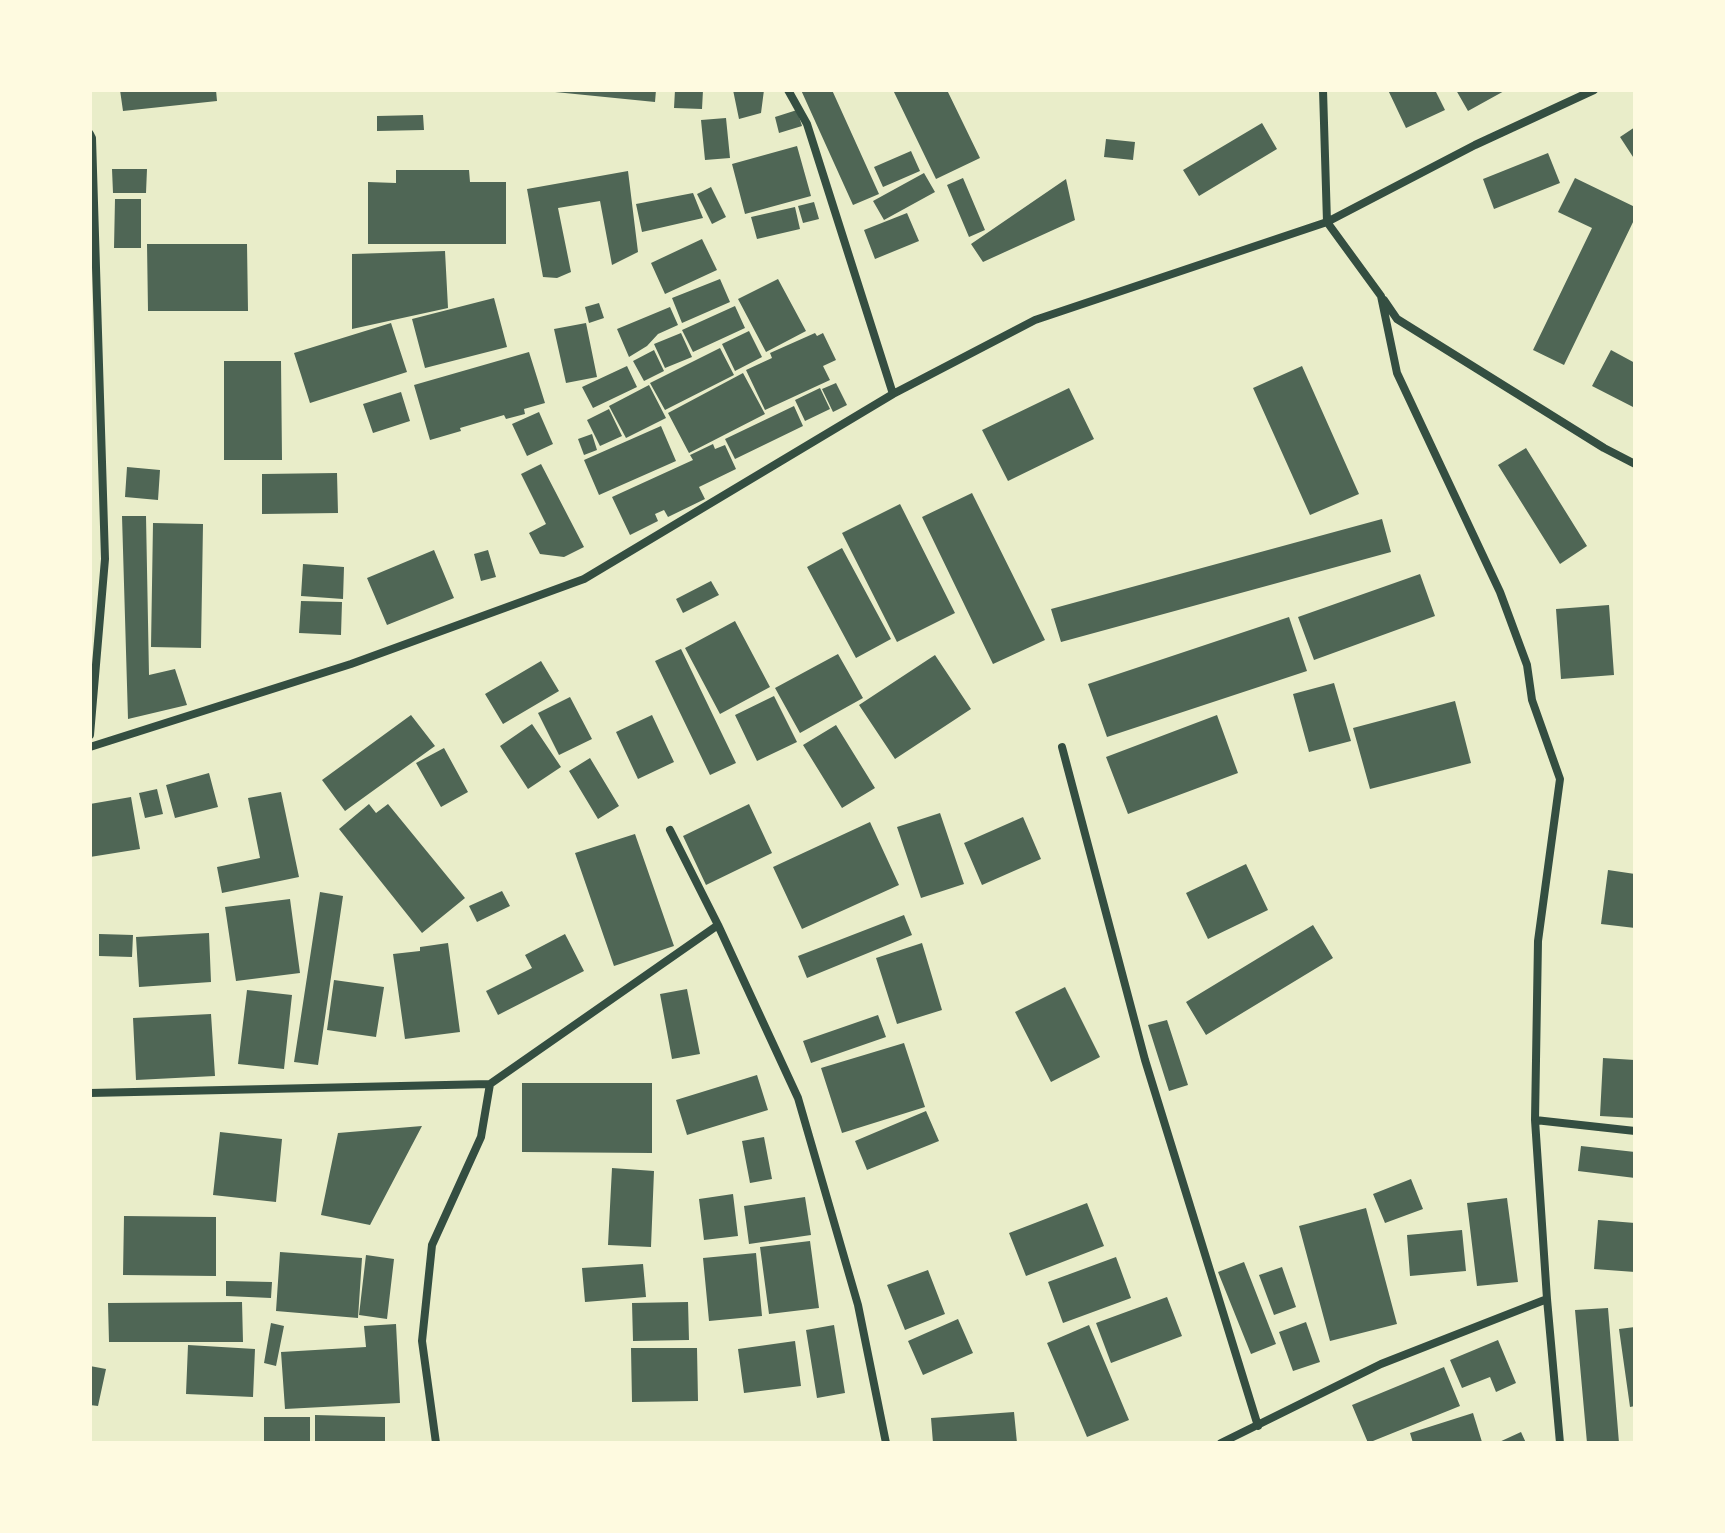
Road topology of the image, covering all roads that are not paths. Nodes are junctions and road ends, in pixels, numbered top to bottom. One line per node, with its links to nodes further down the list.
1 (788, 90): 7 (street)
2 (1323, 90): 5 (street)
3 (1594, 90): 5 (street)
4 (90, 134): 9 (street)
5 (1327, 222): 6 (street); 7 (street)
6 (1381, 296): 8 (street); 16 (street)
7 (893, 394): 10 (street)
8 (1635, 464)
9 (90, 735)
10 (90, 747)
11 (1062, 747): 19 (street)
12 (670, 830): 13 (street)
13 (718, 925): 14 (street); 21 (street)
14 (490, 1084): 15 (street); 20 (street)
15 (90, 1093)
16 (1535, 1120): 17 (street); 18 (street)
17 (1635, 1131)
18 (1547, 1299): 19 (street); 23 (street)
19 (1258, 1426): 22 (street)
20 (436, 1443)
21 (886, 1443)
22 (1221, 1443)
23 (1560, 1443)

